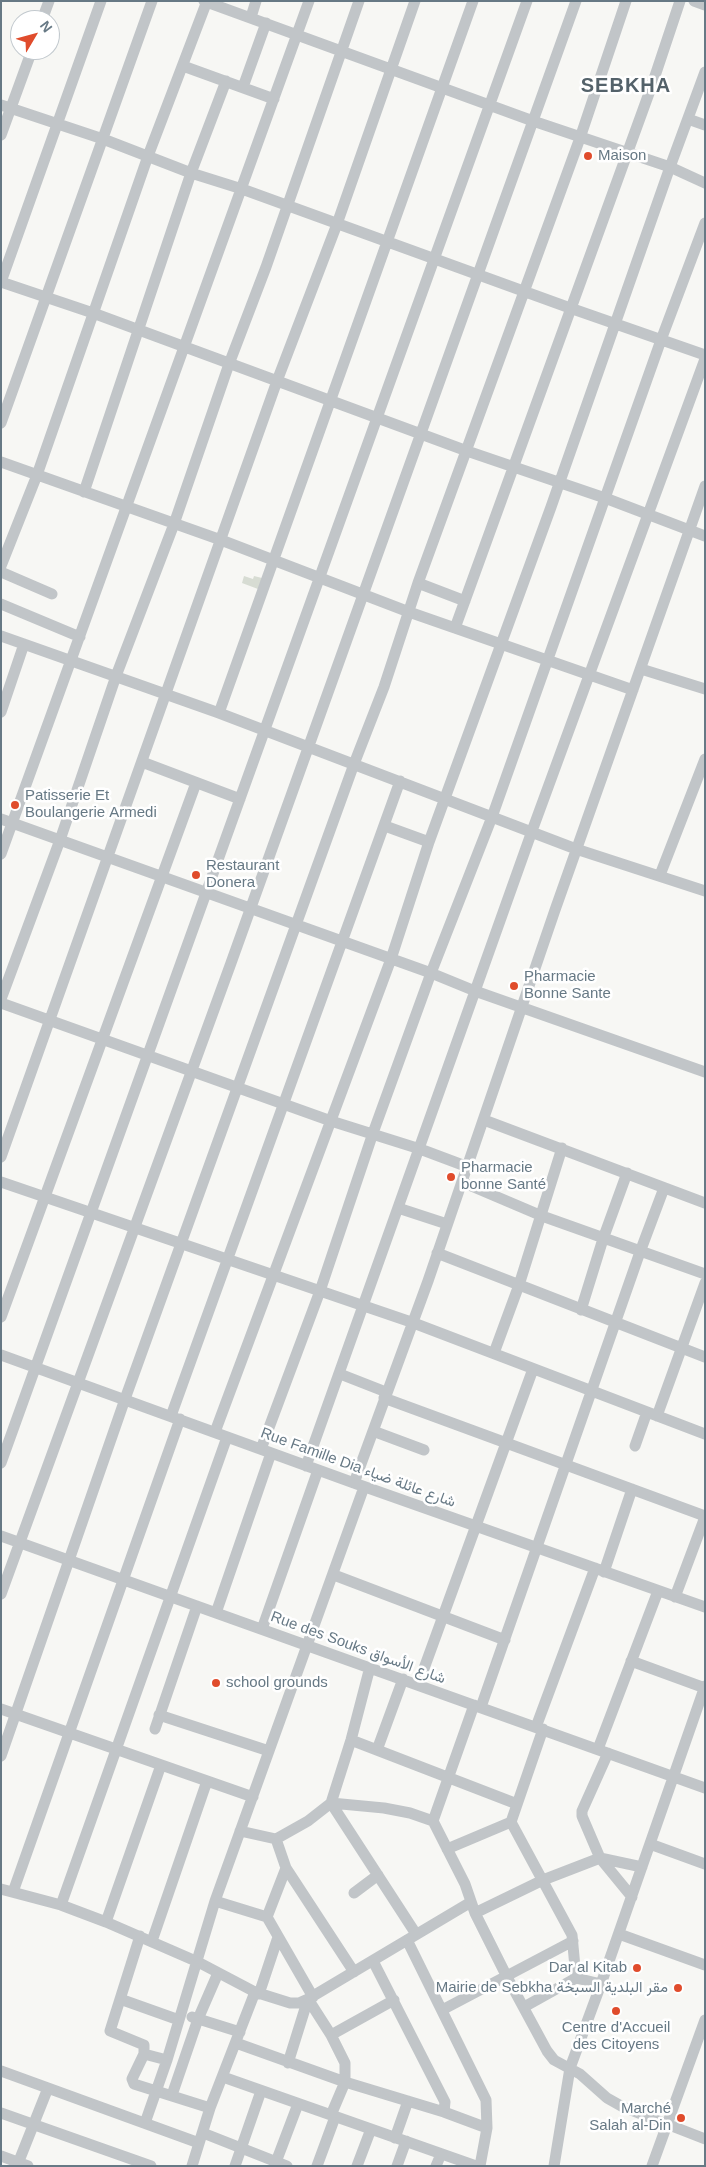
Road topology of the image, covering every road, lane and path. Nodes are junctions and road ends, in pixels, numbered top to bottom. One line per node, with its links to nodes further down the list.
1 (101, 1): 31 (street)
2 (152, 1): 35 (street)
3 (256, 1): 15 (street)
4 (309, 1): 17 (street)
5 (359, 1): 18 (street)
6 (415, 1): 21 (street)
7 (473, 1): 25 (street)
8 (527, 1): 27 (street)
9 (576, 1): 30 (street)
10 (626, 1): 34 (street)
11 (680, 1): 36 (street)
12 (694, 1): 14 (street)
13 (206, 2): 15 (street); 20 (street)
14 (705, 5)
15 (251, 17): 16 (street)
16 (266, 23): 17 (street); 24 (street)
17 (297, 34): 18 (street); 26 (street)
18 (342, 51): 21 (street); 42 (street)
19 (27, 60): 28 (street)
20 (183, 66): 23 (street); 37 (street)
21 (391, 68): 25 (street); 44 (street)
22 (705, 72): 29 (street)
23 (226, 81): 24 (street); 39 (street)
24 (243, 87): 26 (street)
25 (443, 87): 27 (street); 45 (street)
26 (274, 99): 41 (street)
27 (489, 106): 30 (street); 46 (street)
28 (6, 107): 31 (street); 33 (street)
29 (688, 119): 32 (street); 38 (street)
30 (533, 121): 34 (street); 47 (street)
31 (56, 124): 35 (street); 48 (street)
32 (705, 125)
33 (1, 135)
34 (580, 138): 36 (street); 49 (street)
35 (103, 140): 37 (street); 50 (street)
36 (626, 153): 38 (street); 51 (street)
37 (148, 156): 39 (street); 52 (street)
38 (670, 167): 40 (street); 53 (street)
39 (191, 173): 41 (street); 54 (street)
40 (705, 183)
41 (242, 189): 42 (street); 56 (street)
42 (287, 205): 44 (street); 59 (street)
43 (705, 223): 55 (street)
44 (338, 224): 45 (street); 60 (street)
45 (388, 241): 46 (street); 61 (street)
46 (434, 258): 47 (street); 62 (street)
47 (478, 275): 49 (street); 64 (street)
48 (1, 282): 50 (street)
49 (524, 292): 51 (street); 65 (street)
50 (47, 297): 52 (street); 63 (street)
51 (570, 308): 53 (street); 67 (street)
52 (93, 313): 54 (street); 68 (street)
53 (615, 323): 55 (street); 69 (street)
54 (139, 330): 56 (street); 71 (street)
55 (661, 340): 57 (street); 72 (street)
56 (186, 346): 59 (street); 73 (street)
57 (705, 355)
58 (705, 359): 74 (street)
59 (229, 364): 60 (street); 75 (street)
60 (277, 381): 61 (street); 78 (street)
61 (330, 400): 62 (street); 79 (street)
62 (377, 416): 64 (street); 82 (street)
63 (1, 423)
64 (422, 433): 65 (street); 85 (street)
65 (467, 451): 67 (street); 83 (street)
66 (1, 462): 68 (street)
67 (513, 466): 69 (street); 86 (street)
68 (37, 475): 71 (street); 80 (street)
69 (560, 482): 72 (street); 92 (street)
70 (705, 486): 76 (street)
71 (84, 492): 73 (street)
72 (605, 498): 74 (street); 94 (street)
73 (128, 507): 75 (street); 91 (street)
74 (648, 515): 76 (street); 97 (street)
75 (174, 524): 78 (street); 98 (street)
76 (689, 530): 77 (street); 96 (street)
77 (705, 536)
78 (221, 540): 79 (street); 101 (street)
79 (275, 561): 82 (street); 103 (street)
80 (1, 566)
81 (1, 572): 84 (street)
82 (319, 578): 85 (street); 104 (street)
83 (418, 583): 86 (street); 88 (street)
84 (52, 594)
85 (364, 595): 88 (street); 105 (street)
86 (465, 601): 89 (street)
87 (1, 604): 91 (street)
88 (409, 612): 89 (street); 108 (street)
89 (456, 628): 92 (street)
90 (1, 636): 93 (street)
91 (80, 637): 95 (street)
92 (500, 643): 94 (street); 112 (street)
93 (24, 644): 95 (street); 102 (street)
94 (547, 660): 97 (street); 113 (street)
95 (71, 661): 98 (street); 115 (street)
96 (641, 669): 99 (street); 100 (street)
97 (591, 675): 100 (street); 117 (street)
98 (116, 676): 101 (street); 118 (street)
99 (705, 689)
100 (634, 690): 120 (street)
101 (166, 694): 103 (street); 107 (street)
102 (1, 712)
103 (218, 713): 104 (street)
104 (264, 731): 105 (street); 111 (street)
105 (308, 747): 108 (street); 127 (street)
106 (705, 759): 123 (street)
107 (142, 762): 110 (street); 122 (street)
108 (354, 764): 109 (street); 128 (street)
109 (400, 781): 112 (street); 116 (street)
110 (196, 783): 111 (street); 124 (street)
111 (240, 799): 126 (street)
112 (445, 799): 113 (street); 119 (street)
113 (492, 817): 117 (street); 131 (street)
114 (1, 819): 115 (street)
115 (13, 823): 118 (street); 121 (street)
116 (384, 826): 119 (street); 129 (street)
117 (532, 832): 120 (street); 132 (street)
118 (60, 840): 122 (street); 133 (street)
119 (429, 842): 130 (street)
120 (576, 849): 123 (street); 135 (street)
121 (1, 854)
122 (108, 858): 124 (street); 136 (street)
123 (660, 875): 125 (street)
124 (162, 877): 126 (street); 137 (street)
125 (705, 891)
126 (206, 893): 127 (street); 138 (street)
127 (251, 909): 128 (street); 139 (street)
128 (296, 925): 129 (street); 141 (street)
129 (342, 942): 130 (street); 142 (street)
130 (391, 959): 131 (street); 144 (street)
131 (431, 973): 132 (street); 145 (street)
132 (475, 991): 135 (street); 147 (street)
133 (1, 999)
134 (1, 1003): 136 (street)
135 (522, 1008): 140 (street); 143 (street)
136 (50, 1021): 137 (street); 148 (street)
137 (103, 1040): 138 (street); 154 (street)
138 (148, 1056): 139 (street); 157 (street)
139 (192, 1072): 141 (street); 160 (street)
140 (705, 1072)
141 (238, 1088): 142 (street); 162 (street)
142 (285, 1104): 144 (street); 165 (street)
143 (484, 1120): 146 (street); 149 (street)
144 (331, 1121): 145 (street); 167 (street)
145 (373, 1133): 147 (street); 170 (street)
146 (562, 1148): 150 (street); 158 (street)
147 (420, 1149): 149 (street); 156 (street)
148 (1, 1157)
149 (468, 1167): 152 (street)
150 (627, 1173): 153 (street); 161 (street)
151 (1, 1182): 154 (street)
152 (462, 1182): 158 (street); 159 (street)
153 (664, 1188): 155 (street); 163 (street)
154 (45, 1197): 157 (street); 173 (street)
155 (705, 1203)
156 (398, 1208): 159 (street); 171 (street)
157 (91, 1213): 160 (street); 180 (street)
158 (542, 1216): 161 (street); 169 (street)
159 (447, 1224): 164 (street)
160 (136, 1228): 162 (street); 183 (street)
161 (604, 1239): 163 (street); 172 (street)
162 (182, 1244): 165 (street); 186 (street)
163 (640, 1252): 166 (street); 175 (street)
164 (437, 1253): 169 (street); 174 (street)
165 (228, 1259): 167 (street); 188 (street)
166 (705, 1274)
167 (274, 1275): 170 (street); 190 (street)
168 (705, 1283): 176 (street)
169 (519, 1285): 172 (street); 177 (street)
170 (320, 1290): 171 (street); 196 (street)
171 (364, 1306): 174 (street); 182 (street)
172 (581, 1310): 175 (street)
173 (1, 1317)
174 (412, 1322): 177 (street); 185 (street)
175 (617, 1324): 176 (street); 184 (street)
176 (681, 1348): 179 (street); 187 (street)
177 (494, 1353): 181 (street)
178 (1, 1355): 180 (street, Rue Famille Dia شارع عائلة ضياء)
179 (705, 1357)
180 (36, 1367): 183 (street, Rue Famille Dia شارع عائلة ضياء); 197 (street)
181 (533, 1369): 184 (street); 193 (street)
182 (340, 1374): 185 (street); 199 (street)
183 (77, 1382): 186 (street, Rue Famille Dia شارع عائلة ضياء); 205 (street)
184 (592, 1392): 187 (street); 198 (street)
185 (385, 1395): 189 (street); 193 (street)
186 (125, 1399): 188 (street, Rue Famille Dia شارع عائلة ضياء); 207 (street)
187 (652, 1414): 191 (street); 194 (street)
188 (175, 1417): 190 (street, Rue Famille Dia شارع عائلة ضياء); 210 (street)
189 (372, 1430): 195 (street); 200 (street)
190 (215, 1432): 192 (street, Rue Famille Dia شارع عائلة ضياء)
191 (705, 1434)
192 (227, 1437): 196 (street, Rue Famille Dia شارع عائلة ضياء); 213 (street)
193 (506, 1442): 198 (street); 203 (street)
194 (635, 1446)
195 (424, 1450)
196 (266, 1451): 199 (street, Rue Famille Dia شارع عائلة ضياء); 217 (street)
197 (1, 1463)
198 (567, 1465): 201 (street); 206 (street)
199 (312, 1468): 200 (street, Rue Famille Dia شارع عائلة ضياء); 219 (street)
200 (359, 1485): 203 (street, Rue Famille Dia شارع عائلة ضياء); 209 (street)
201 (632, 1489): 202 (street); 208 (street)
202 (705, 1516): 214 (street)
203 (475, 1526): 206 (street, Rue Famille Dia شارع عائلة ضياء); 218 (street)
204 (1, 1536): 205 (street, Rue des Souks شارع الأسواق)
205 (18, 1542): 207 (street, Rue des Souks شارع الأسواق); 212 (street)
206 (538, 1548): 208 (street, Rue Famille Dia شارع عائلة ضياء); 220 (street)
207 (69, 1561): 210 (street, Rue des Souks شارع الأسواق); 229 (street)
208 (600, 1570): 211 (street, Rue Famille Dia شارع عائلة ضياء); 231 (street)
209 (334, 1576): 218 (street); 221 (street)
210 (123, 1580): 213 (street, Rue des Souks شارع الأسواق); 233 (street)
211 (658, 1590): 214 (street, Rue Famille Dia شارع عائلة ضياء); 222 (street)
212 (1, 1594)
213 (171, 1597): 215 (street, Rue des Souks شارع الأسواق); 235 (street)
214 (675, 1597): 216 (street, Rue Famille Dia شارع عائلة ضياء)
215 (197, 1606): 217 (street, Rue des Souks شارع الأسواق); 230 (street)
216 (705, 1607)
217 (216, 1613): 219 (street, Rue des Souks شارع الأسواق)
218 (442, 1617): 220 (street); 225 (street)
219 (262, 1629): 221 (street, Rue des Souks شارع الأسواق)
220 (505, 1640): 227 (street)
221 (308, 1646): 223 (street, Rue des Souks شارع الأسواق); 237 (street)
222 (631, 1661): 226 (street); 238 (street)
223 (370, 1667): 224 (street, Rue des Souks شارع الأسواق); 234 (street)
224 (403, 1679): 225 (street, Rue des Souks شارع الأسواق); 236 (street)
225 (418, 1685): 227 (street, Rue des Souks شارع الأسواق)
226 (705, 1687): 241 (street)
227 (478, 1706): 231 (street, Rue des Souks شارع الأسواق); 242 (street)
228 (1, 1709): 229 (street)
229 (16, 1714): 233 (street); 239 (street)
230 (159, 1715): 232 (street); 237 (street)
231 (540, 1728): 238 (street, Rue des Souks شارع الأسواق); 247 (street)
232 (155, 1729)
233 (68, 1733): 235 (street); 260 (street)
234 (351, 1740): 236 (street); 246 (street)
235 (117, 1750): 240 (street); 265 (street)
236 (377, 1750): 242 (street)
237 (268, 1751): 245 (street)
238 (603, 1751): 241 (street, Rue des Souks شارع الأسواق); 254 (street)
239 (1, 1756)
240 (161, 1765): 243 (street); 268 (street)
241 (673, 1777): 244 (street, Rue des Souks شارع الأسواق); 252 (street)
242 (447, 1778): 247 (street); 248 (street)
243 (207, 1781): 245 (street); 273 (street)
244 (705, 1788)
245 (253, 1797): 250 (street)
246 (331, 1802): 248 (street); 251 (street); 258 (street)
247 (517, 1804): 249 (street)
248 (433, 1821): 253 (street)
249 (511, 1822): 253 (street); 259 (street)
250 (240, 1832): 251 (street); 263 (street)
251 (276, 1839): 257 (street)
252 (650, 1844): 255 (street); 256 (street)
253 (447, 1849): 264 (street)
254 (600, 1858): 256 (street); 259 (street); 262 (street)
255 (705, 1864)
256 (642, 1867): 262 (street)
257 (286, 1868): 267 (street); 278 (street)
258 (378, 1875): 261 (street); 272 (street)
259 (544, 1880): 266 (street); 274 (street)
260 (7, 1890): 265 (street)
261 (354, 1893)
262 (632, 1897): 269 (street)
263 (215, 1901): 267 (street); 276 (street)
264 (471, 1902): 266 (street); 272 (street)
265 (61, 1905): 268 (street)
266 (475, 1914): 280 (street)
267 (267, 1916): 271 (street)
268 (106, 1922): 270 (street)
269 (619, 1934): 277 (street); 282 (street)
270 (140, 1936): 273 (street); 285 (street)
271 (278, 1937): 283 (street); 284 (street)
272 (412, 1937): 275 (street); 288 (street)
273 (152, 1941): 276 (street)
274 (573, 1941): 280 (street); 281 (street)
275 (373, 1960): 278 (street); 286 (street)
276 (198, 1962): 279 (street); 289 (street)
277 (705, 1965)
278 (354, 1972): 284 (street)
279 (218, 1973): 283 (street); 290 (street)
280 (507, 1977): 287 (street); 288 (street)
281 (576, 1978): 282 (street); 287 (street)
282 (601, 1984): 297 (street)
283 (257, 1993): 284 (street); 293 (street)
284 (311, 1998): 292 (street); 296 (street)
285 (120, 1999): 289 (street); 294 (street)
286 (394, 2000): 292 (street); 308 (street)
287 (524, 2007): 297 (street)
288 (442, 2010): 314 (street)
289 (180, 2017): 290 (street); 295 (street)
290 (198, 2019): 293 (street); 304 (street)
291 (705, 2020): 313 (street)
292 (331, 2035): 300 (street)
293 (238, 2038): 296 (street); 299 (street)
294 (144, 2054): 295 (street); 302 (street)
295 (167, 2060): 302 (street)
296 (288, 2063): 300 (street)
297 (570, 2068): 313 (street); 333 (street)
298 (1, 2071): 301 (street)
299 (223, 2077): 303 (street); 307 (street)
300 (345, 2082): 305 (street); 310 (street)
301 (48, 2088): 311 (street); 312 (street)
302 (157, 2091): 304 (street); 311 (street)
303 (260, 2091): 306 (street); 319 (street)
304 (172, 2095): 307 (street)
305 (408, 2101): 308 (street); 318 (street)
306 (298, 2104): 310 (street); 322 (street)
307 (210, 2108): 316 (street)
308 (444, 2112): 314 (street)
309 (1, 2114): 312 (street)
310 (333, 2116): 315 (street); 327 (street)
311 (145, 2123): 316 (street)
312 (33, 2125): 323 (street); 324 (street)
313 (667, 2125): 317 (street); 334 (street)
314 (487, 2128): 332 (street)
315 (371, 2129): 318 (street); 328 (street)
316 (201, 2138): 319 (street); 325 (street)
317 (705, 2139)
318 (401, 2140): 320 (street); 329 (street)
319 (240, 2149): 322 (street); 326 (street)
320 (441, 2154): 330 (street); 331 (street)
321 (1, 2156): 323 (street)
322 (282, 2164)
323 (21, 2165)
324 (151, 2166)
325 (192, 2166)
326 (234, 2166)
327 (317, 2166)
328 (357, 2166)
329 (397, 2166)
330 (436, 2166)
331 (476, 2166)
332 (480, 2166)
333 (554, 2166)
334 (652, 2166)

